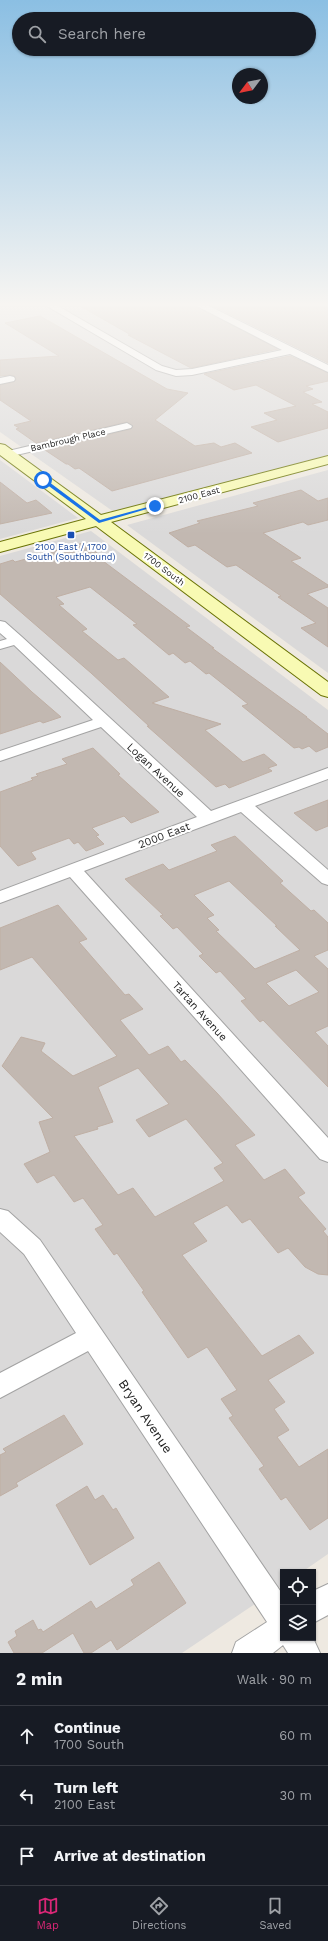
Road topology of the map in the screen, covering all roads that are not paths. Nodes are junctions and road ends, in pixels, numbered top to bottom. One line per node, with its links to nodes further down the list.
1 (127, 426): 2 (street, Bambrough Place)
2 (4, 451): 4 (street, 1700 South)
3 (328, 460): 4 (street, 2100 East)
4 (99, 521): 5 (street, 2100 East); 9 (street, 1700 South)
5 (0, 547)
6 (0, 625): 7 (street, Logan Avenue)
7 (17, 640): 8 (street); 10 (street, Logan Avenue)
8 (0, 645)
9 (328, 691)
10 (104, 722): 11 (street); 14 (street, Logan Avenue)
11 (0, 756)
12 (328, 773): 13 (street, 2000 East)
13 (244, 805): 14 (street, 2000 East); 16 (street)
14 (208, 818): 15 (street, 2000 East)
15 (73, 870): 17 (street, 2000 East); 18 (street, Tartan Avenue)
16 (328, 879)
17 (0, 897)
18 (328, 1153)
19 (0, 1218): 20 (street, Bryan Avenue)
20 (93, 1336): 21 (street); 24 (street, Bryan Avenue)
21 (0, 1386)
22 (328, 1598): 23 (street)
23 (316, 1606)
24 (280, 1616)
25 (280, 1630): 27 (street)
26 (297, 1641): 28 (street)
27 (247, 1653)
28 (305, 1653)

